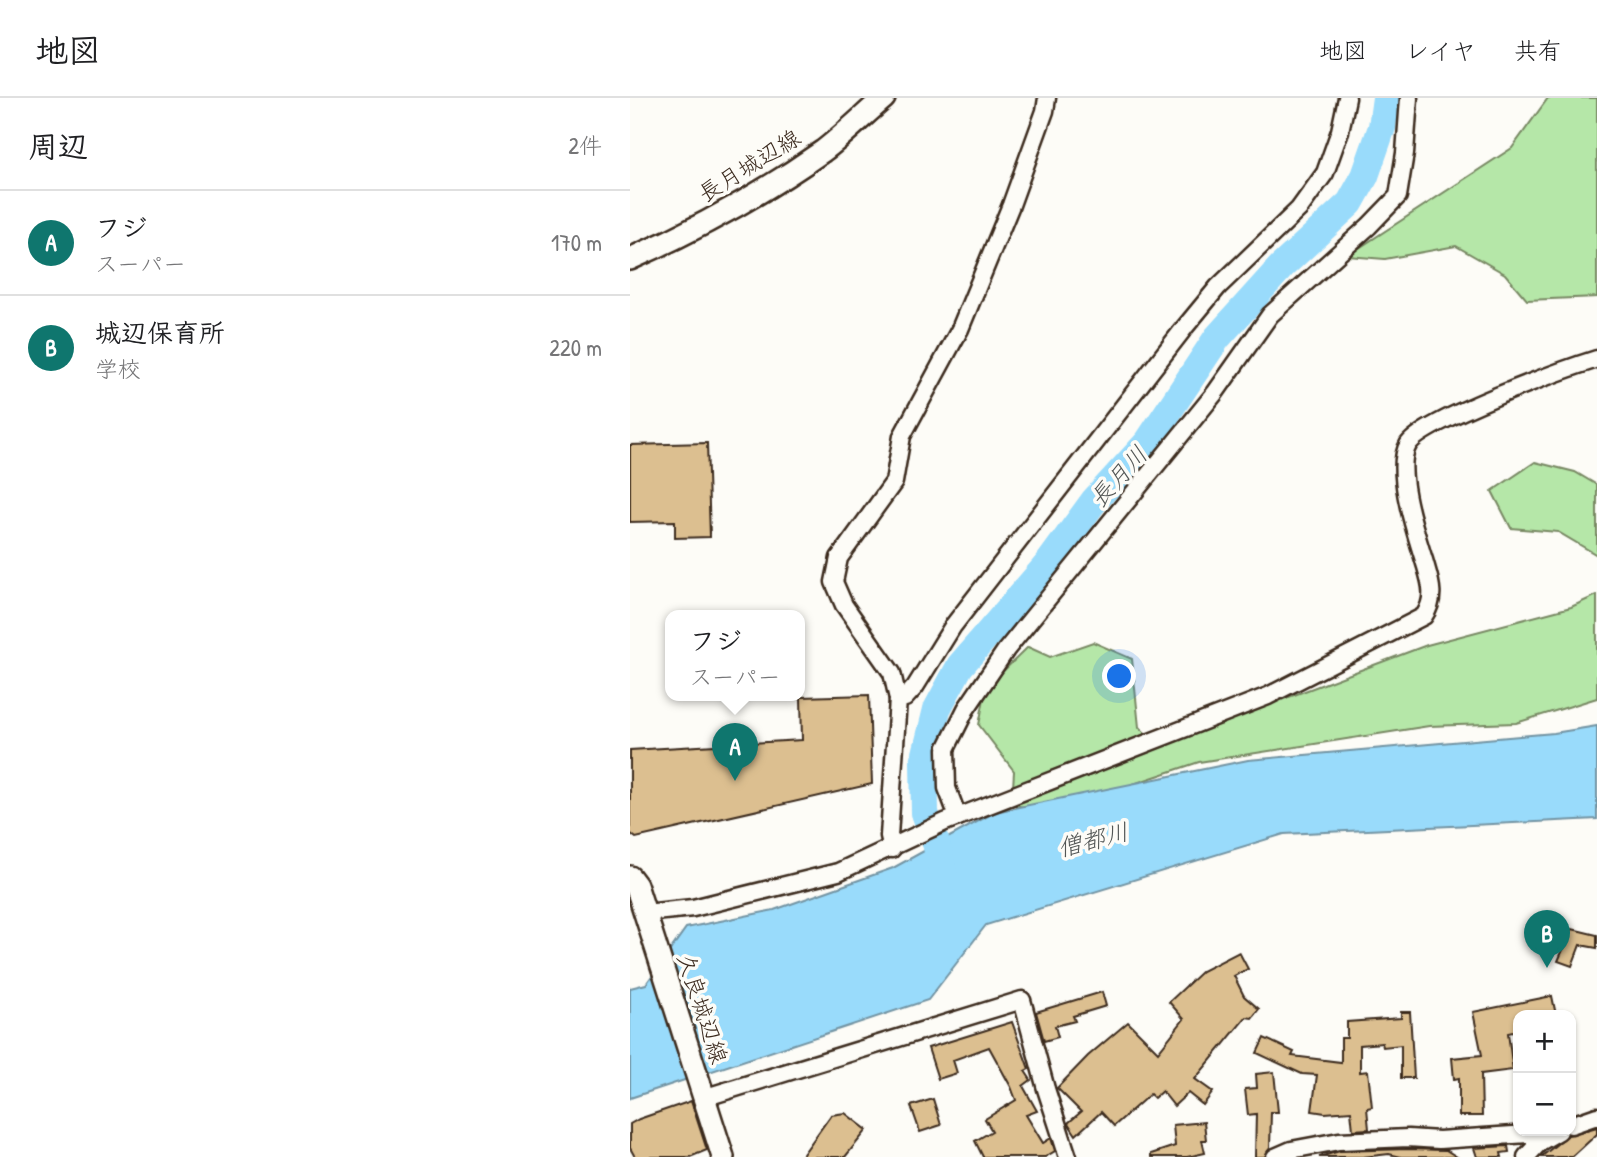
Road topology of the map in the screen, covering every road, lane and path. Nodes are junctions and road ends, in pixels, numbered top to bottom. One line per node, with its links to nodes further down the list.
1 (884, 98): 5 (main road, 長月城辺線)
2 (1047, 98): 7 (street)
3 (1348, 98): 7 (street)
4 (1409, 98): 8 (street)
5 (630, 260)
6 (1597, 359): 8 (street)
7 (898, 699): 9 (street)
8 (951, 819): 9 (street)
9 (896, 846): 11 (street)
10 (630, 877): 11 (main road, 久良城辺線)
11 (647, 919): 12 (main road, 久良城辺線)
12 (702, 1093): 17 (main road, 久良城辺線); 18 (street)
13 (1597, 1115): 14 (street)
14 (1576, 1123)
15 (1550, 1136): 16 (street)
16 (1540, 1142): 19 (street); 20 (street)
17 (723, 1157)
18 (1068, 1157)
19 (1275, 1157)
20 (1526, 1157)

